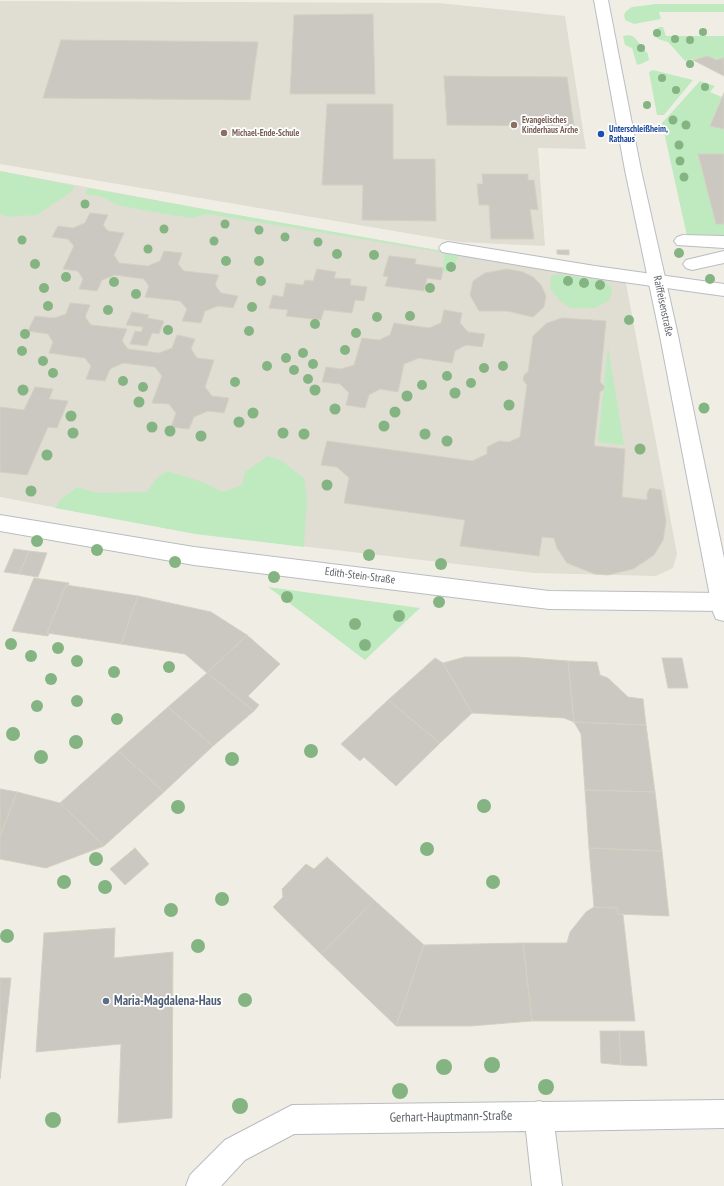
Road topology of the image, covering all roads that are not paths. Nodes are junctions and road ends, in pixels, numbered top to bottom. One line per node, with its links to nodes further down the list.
1 (601, 0): 7 (street, Raiffeisenstraße)
2 (683, 241): 3 (street)
3 (724, 242)
4 (448, 248): 7 (street)
5 (724, 257): 6 (street)
6 (692, 264)
7 (657, 280): 8 (street); 10 (street, Raiffeisenstraße)
8 (724, 290)
9 (0, 523): 10 (street, Edith-Stein-Straße)
10 (723, 607)
11 (724, 1114): 12 (street, Gerhart-Hauptmann-Straße)
12 (539, 1115): 13 (street, Gerhart-Hauptmann-Straße); 14 (street)
13 (201, 1186)
14 (547, 1186)

